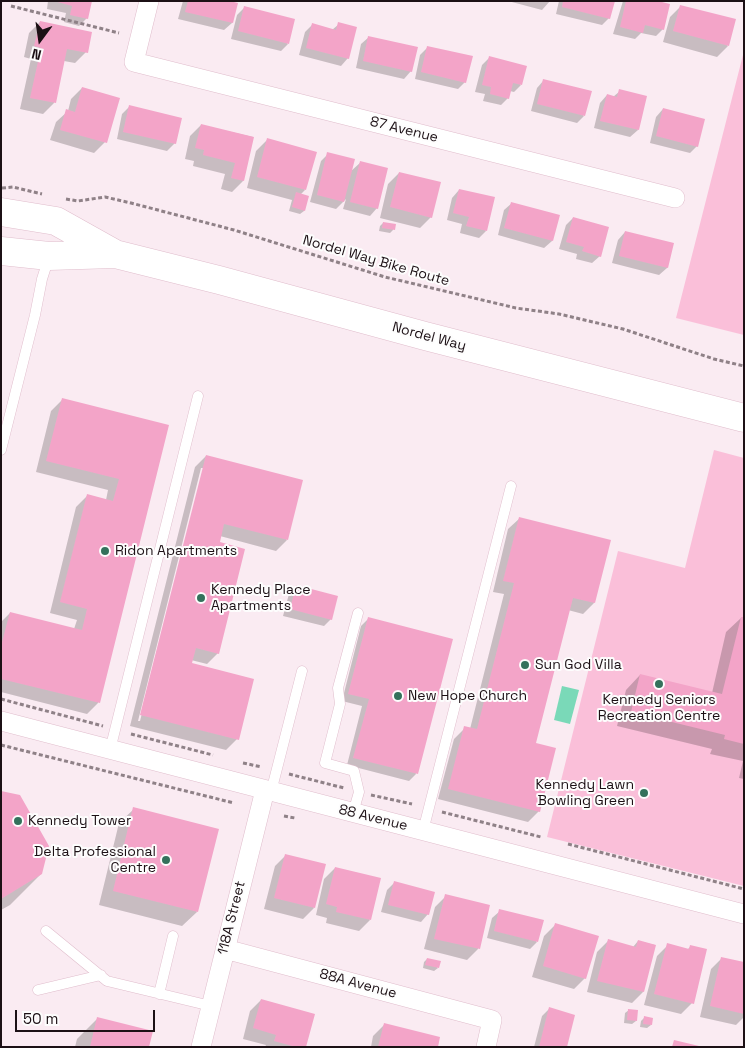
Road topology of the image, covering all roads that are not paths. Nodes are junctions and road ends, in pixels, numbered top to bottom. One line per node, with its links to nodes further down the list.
1 (149, 1): 2 (street, 87 Avenue)
2 (675, 198)
3 (1, 212): 5 (main road, Nordel Way)
4 (1, 251): 6 (main road, Nordel Way)
5 (115, 254): 6 (main road, Nordel Way); 8 (main road, Nordel Way)
6 (49, 256): 9 (lane)
7 (198, 396): 14 (lane)
8 (744, 418)
9 (1, 450)
10 (511, 486): 17 (lane)
11 (358, 613): 16 (lane)
12 (302, 671): 15 (lane)
13 (1, 722): 14 (street, 88 Avenue)
14 (110, 750): 15 (street, 88 Avenue)
15 (268, 791): 16 (street, 88 Avenue); 21 (street, 118A Street)
16 (353, 813): 17 (street, 88 Avenue)
17 (423, 831): 18 (street, 88 Avenue)
18 (744, 914)
19 (46, 931): 22 (lane)
20 (172, 936): 24 (lane)
21 (225, 949): 25 (street, 118A Street); 27 (street, 88A Avenue)
22 (100, 976): 23 (lane); 24 (lane)
23 (38, 990)
24 (159, 994): 25 (lane)
25 (211, 1006): 26 (street, 118A Street)
26 (200, 1047)
27 (486, 1047)

